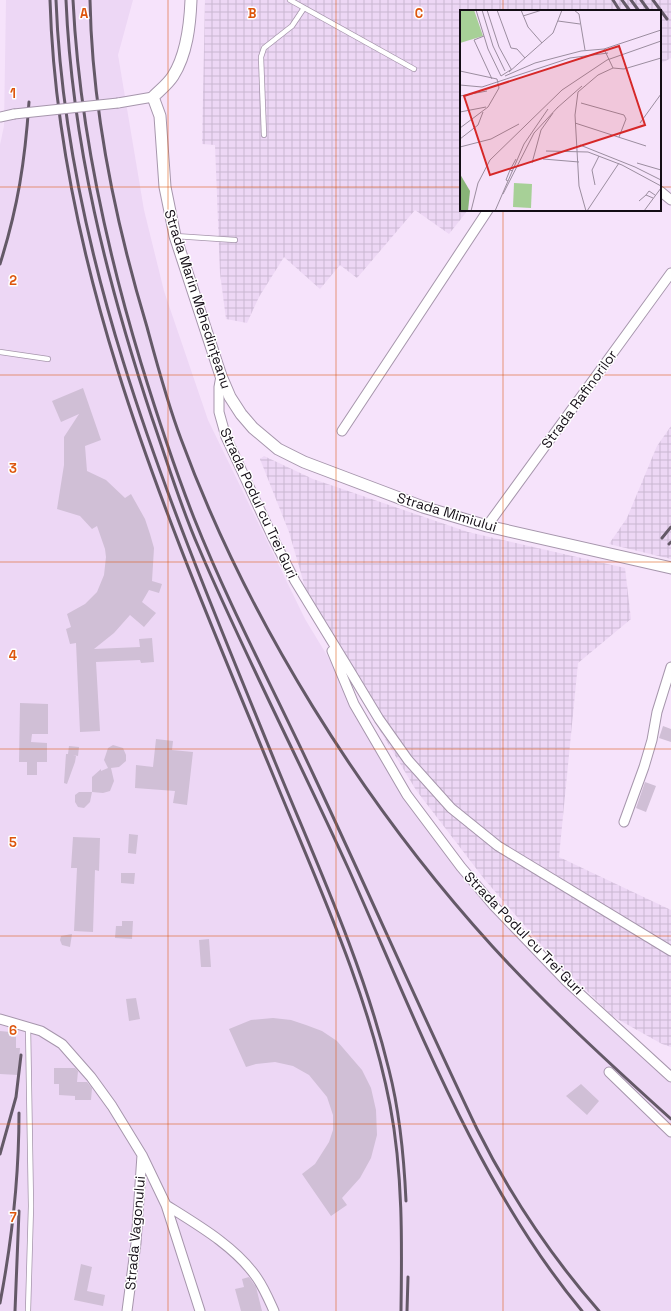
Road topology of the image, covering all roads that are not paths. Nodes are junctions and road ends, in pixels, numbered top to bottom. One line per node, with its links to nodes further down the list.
1 (191, 0): 5 (street)
2 (290, 0): 3 (lane)
3 (304, 8): 4 (lane); 7 (lane)
4 (414, 69)
5 (153, 97): 6 (street, bridge); 11 (street, Strada Marin Mehedințeanu)
6 (0, 117)
7 (264, 135)
8 (661, 192): 9 (street)
9 (671, 200)
10 (487, 211): 18 (street)
11 (176, 236): 12 (lane); 16 (street, Strada Marin Mehedințeanu)
12 (235, 240)
13 (671, 273): 19 (street, Strada Rafinorilor)
14 (0, 352): 15 (lane)
15 (48, 359)
16 (221, 376): 17 (street, Strada Marin Mehedințeanu); 21 (street, Strada Podul cu Trei Guri)
17 (241, 414): 19 (street, Strada Mimiului)
18 (342, 431)
19 (487, 526): 20 (street, Strada Mimiului)
20 (671, 568)
21 (321, 624): 24 (street, Strada Podul cu Trei Guri); 28 (street, Strada Podul cu Trei Guri)
22 (671, 667): 23 (street)
23 (624, 822)
24 (671, 951)
25 (0, 1020): 26 (street)
26 (28, 1026): 30 (street); 32 (lane)
27 (609, 1072): 29 (street)
28 (671, 1077)
29 (671, 1132)
30 (142, 1155): 31 (street); 33 (street, Strada Vagonului)
31 (166, 1205): 34 (street); 35 (street)
32 (28, 1311)
33 (127, 1311)
34 (200, 1311)
35 (274, 1311)

